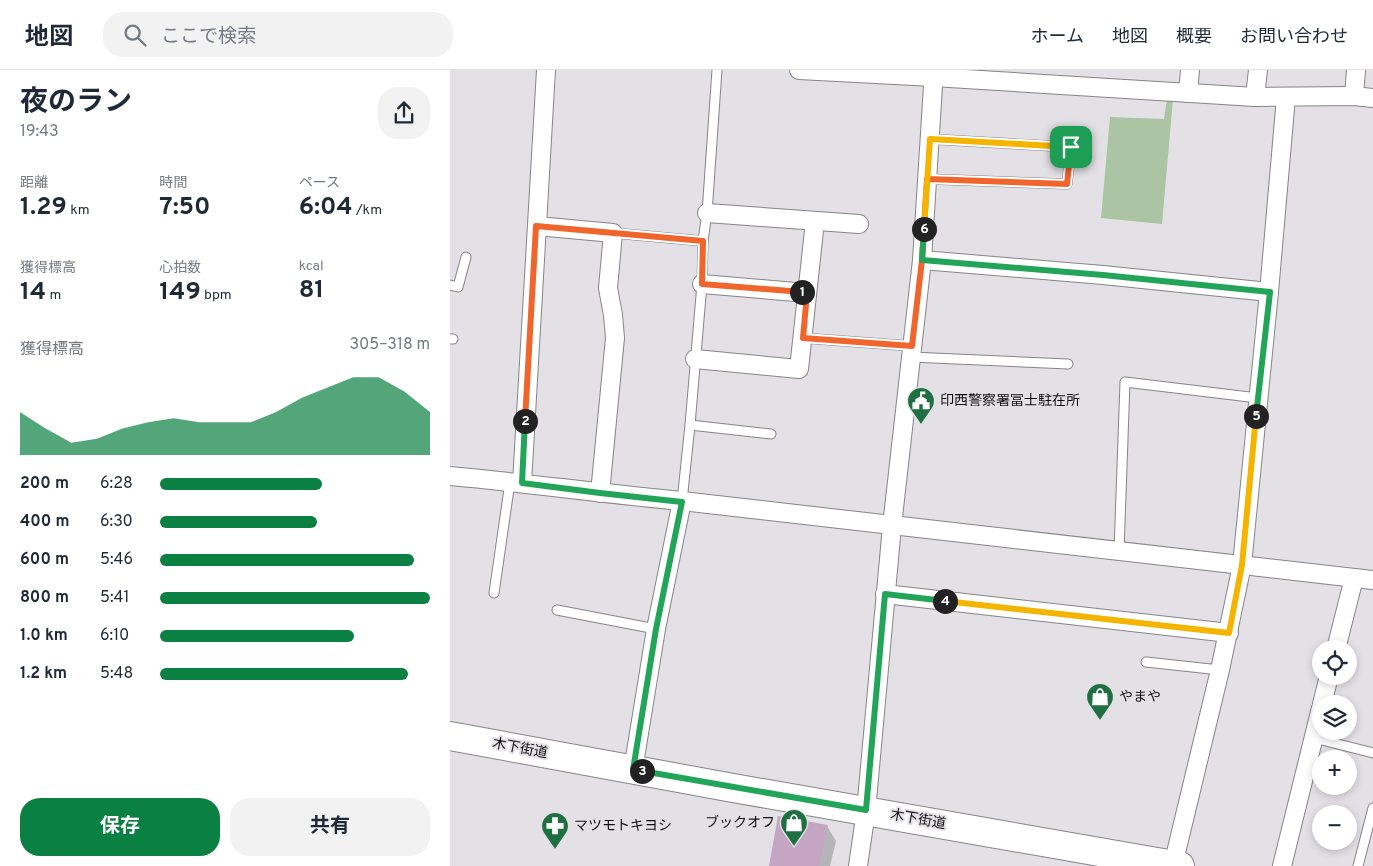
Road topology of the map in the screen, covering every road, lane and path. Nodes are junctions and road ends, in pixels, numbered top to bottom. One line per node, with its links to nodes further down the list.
1 (546, 70): 19 (street)
2 (717, 70): 16 (lane)
3 (799, 70): 7 (street)
4 (1190, 70): 9 (street)
5 (1258, 70): 11 (street)
6 (1356, 70): 10 (street)
7 (859, 71): 8 (street)
8 (934, 73): 9 (street); 14 (street)
9 (1188, 93): 11 (street)
10 (1354, 96): 12 (street); 13 (street)
11 (1255, 97): 12 (street)
12 (1286, 97): 26 (street)
13 (1373, 98)
14 (930, 139): 15 (street); 15 (lane)
15 (927, 179): 23 (street)
16 (707, 213): 17 (street); 21 (lane)
17 (815, 221): 18 (street); 27 (street)
18 (859, 224)
19 (536, 226): 20 (street); 36 (street)
20 (613, 233): 21 (lane); 37 (street)
21 (703, 241): 24 (lane)
22 (466, 257): 25 (lane)
23 (922, 260): 26 (street); 29 (street)
24 (702, 284): 27 (street); 30 (lane)
25 (450, 285)
26 (1270, 292): 32 (street)
27 (807, 293): 28 (street)
28 (803, 338): 29 (lane); 30 (street)
29 (912, 351): 31 (lane); 39 (street)
30 (695, 358): 33 (lane)
31 (1068, 364)
32 (1258, 398): 40 (lane); 41 (street)
33 (690, 425): 34 (lane); 38 (lane)
34 (771, 434)
35 (450, 476): 36 (street)
36 (516, 482): 37 (street); 44 (lane)
37 (600, 493): 38 (street)
38 (682, 502): 39 (street); 47 (street)
39 (892, 526): 40 (street); 45 (street)
40 (1119, 551): 41 (street)
41 (1242, 565): 42 (street); 48 (street)
42 (1354, 578): 43 (street); 49 (street)
43 (1373, 580)
44 (494, 593)
45 (885, 594): 48 (street); 58 (street)
46 (557, 610): 47 (lane)
47 (656, 629): 56 (street)
48 (1229, 633): 51 (street)
49 (1338, 640)
50 (1146, 662): 51 (lane)
51 (1220, 670): 59 (street)
52 (450, 736): 56 (main road, 木下街道)
53 (1314, 740): 61 (street)
54 (1322, 740): 55 (lane)
55 (1373, 753)
56 (633, 770): 58 (main road, 木下街道)
57 (1373, 808): 62 (lane)
58 (866, 810): 59 (main road, 木下街道); 60 (street)
59 (1177, 865)
60 (858, 866)
61 (1282, 866)
62 (1358, 866)

